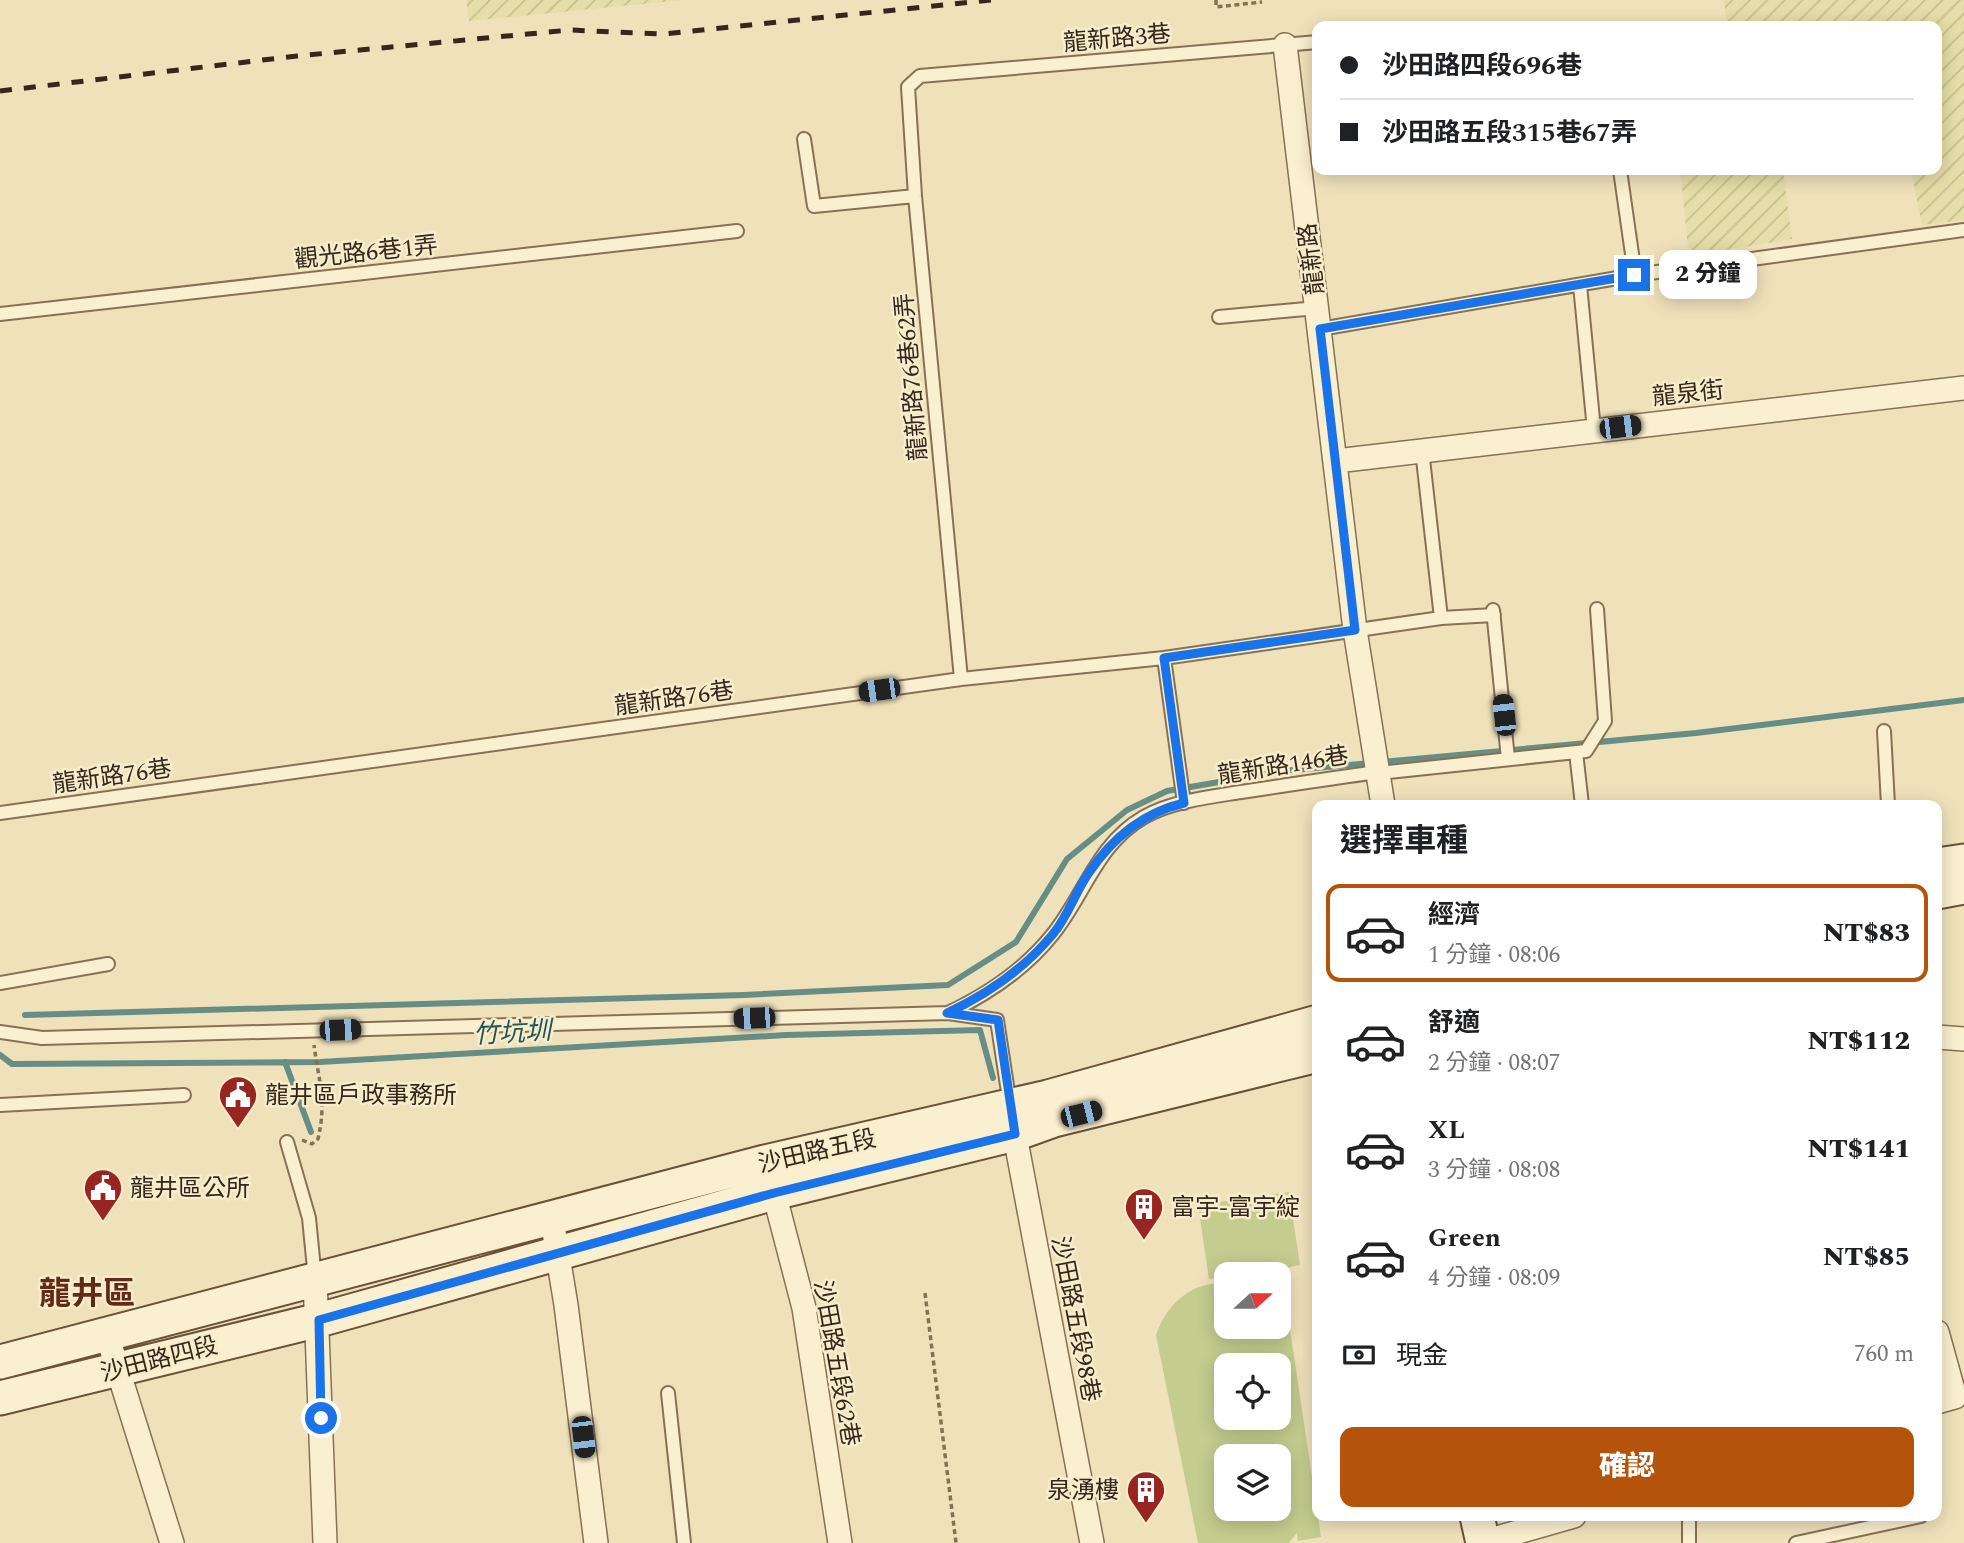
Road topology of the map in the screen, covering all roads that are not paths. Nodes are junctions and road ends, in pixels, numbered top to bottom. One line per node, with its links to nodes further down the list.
1 (1312, 42): 2 (lane, 龍新路3巷)
2 (1285, 45): 3 (lane, 龍新路3巷); 13 (street, 龍新路)
3 (920, 76): 6 (lane, 龍新路76巷62弄)
4 (804, 139): 6 (lane)
5 (1621, 175): 9 (lane)
6 (915, 196): 22 (lane, 龍新路76巷62弄)
7 (1964, 230): 9 (lane)
8 (737, 231): 11 (lane, 觀光路6巷1弄)
9 (1634, 275): 10 (lane)
10 (1580, 285): 13 (lane); 15 (lane)
11 (0, 314)
12 (1219, 317): 13 (lane)
13 (1319, 318): 17 (street, 龍新路)
14 (1964, 388): 15 (street, 龍泉街)
15 (1594, 430): 16 (street, 龍泉街)
16 (1422, 450): 17 (street, 龍泉街); 19 (lane)
17 (1336, 461): 20 (street, 龍新路)
18 (1597, 609): 24 (lane)
19 (1441, 618): 20 (lane, 龍新路76巷); 25 (lane, 龍新路76巷)
20 (1355, 630): 21 (lane, 龍新路76巷); 26 (street, 龍新路)
21 (1164, 658): 22 (lane, 龍新路76巷); 27 (lane)
22 (961, 679): 31 (lane, 龍新路76巷)
23 (1884, 731): 30 (lane)
24 (1581, 752): 25 (lane, 龍新路146巷); 29 (lane)
25 (1508, 758): 26 (lane, 龍新路146巷)
26 (1378, 766): 27 (lane, 龍新路146巷); 28 (street, 龍新路)
27 (1184, 800): 38 (lane, 龍新路146巷)
28 (1382, 800)
29 (1583, 800)
30 (1888, 800)
31 (0, 813)
32 (1964, 860): 33 (street)
33 (1942, 864)
34 (1964, 887): 35 (street)
35 (1942, 891)
36 (108, 964): 37 (lane)
37 (0, 983)
38 (947, 1013): 40 (lane); 46 (lane)
39 (1312, 1024): 46 (street, 沙田路五段)
40 (0, 1032)
41 (1942, 1037): 42 (street)
42 (1964, 1039)
43 (1312, 1056): 46 (street, 沙田路五段)
44 (184, 1095): 45 (lane)
45 (0, 1105)
46 (1012, 1120): 48 (street, 沙田路五段); 49 (street, 沙田路五段); 71 (street, 沙田路五段98巷)
47 (287, 1142): 51 (lane)
48 (774, 1193): 50 (street, 沙田路五段); 70 (street, 沙田路五段62巷)
49 (552, 1220): 50 (street); 51 (street, 沙田路五段)
50 (558, 1252): 53 (street, 沙田路五段); 68 (street)
51 (316, 1279): 52 (street, 沙田路四段); 53 (street)
52 (193, 1312): 54 (street, 沙田路四段); 55 (street)
53 (319, 1320): 55 (street, 沙田路四段); 67 (street)
54 (107, 1335): 56 (street, 沙田路四段); 57 (street)
55 (204, 1348): 57 (street, 沙田路四段)
56 (0, 1362)
57 (116, 1368): 60 (street, 沙田路四段); 66 (street)
58 (1942, 1370): 61 (street)
59 (668, 1393): 69 (lane)
60 (0, 1398)
61 (1946, 1400)
62 (1478, 1521): 72 (street)
63 (1557, 1521): 72 (street)
64 (1689, 1521): 73 (lane)
65 (1903, 1521): 74 (lane)
66 (172, 1543)
67 (325, 1543)
68 (596, 1543)
69 (684, 1543)
70 (840, 1543)
71 (1092, 1543)
72 (1483, 1543)
73 (1689, 1543)
74 (1796, 1543)

